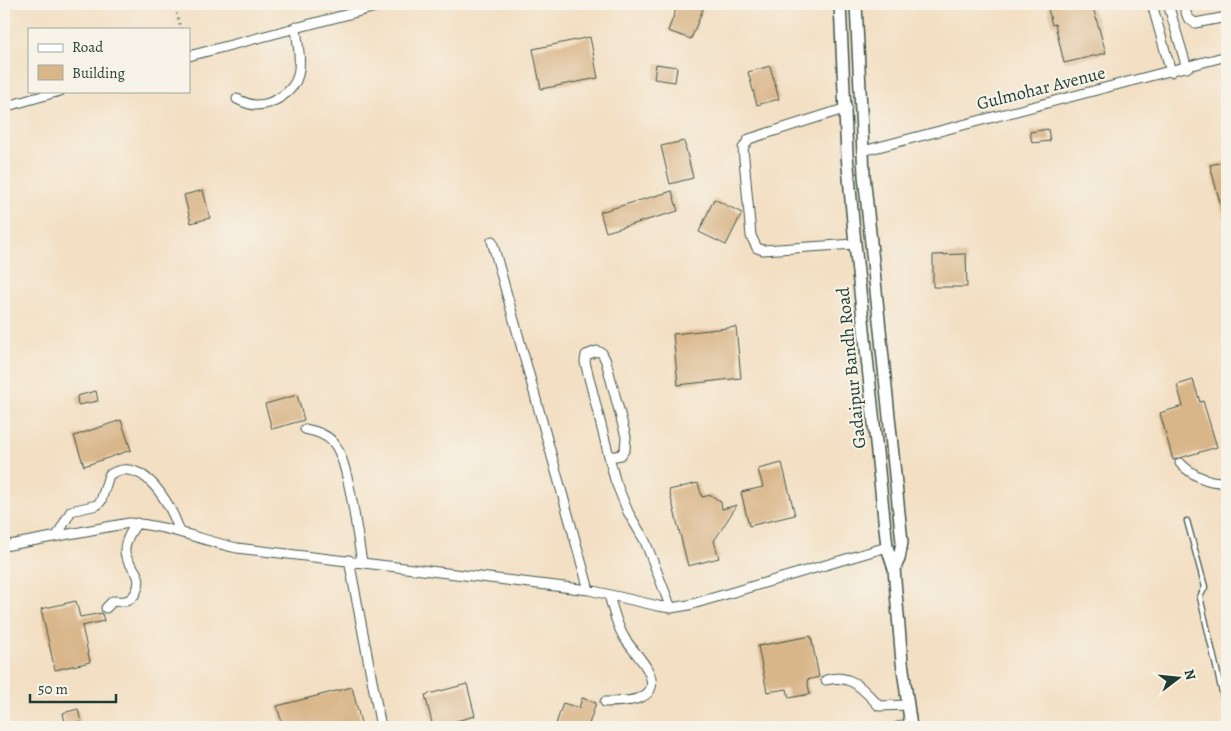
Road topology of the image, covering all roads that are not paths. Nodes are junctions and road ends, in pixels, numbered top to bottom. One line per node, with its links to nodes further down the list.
1 (387, 4): 8 (street)
2 (840, 4): 16 (street, Gadaipur Bandh Road)
3 (856, 4): 17 (street)
4 (1152, 4): 12 (street)
5 (1168, 4): 11 (street)
6 (1183, 4): 7 (street)
7 (1227, 17)
8 (296, 28): 9 (street); 14 (street)
9 (190, 56)
10 (1227, 56): 11 (street, Gulmohar Avenue)
11 (1187, 68): 12 (street, Gulmohar Avenue)
12 (1171, 72): 17 (street, Gulmohar Avenue)
13 (56, 92): 15 (street)
14 (237, 99)
15 (4, 107)
16 (846, 108): 19 (street, Gadaipur Bandh Road); 19 (street)
17 (863, 151): 32 (street)
18 (492, 241): 33 (street)
19 (855, 244): 29 (street, Gadaipur Bandh Road)
20 (305, 428): 31 (street)
21 (610, 457): 21 (street); 36 (street)
22 (1180, 463): 23 (street)
23 (1227, 482)
24 (1187, 521): 40 (lane)
25 (137, 523): 26 (street); 27 (street); 35 (street)
26 (180, 532): 27 (street); 30 (street)
27 (58, 534): 28 (street)
28 (4, 546)
29 (887, 546): 32 (street, Gadaipur Bandh Road); 36 (street)
30 (349, 560): 31 (street); 42 (street)
31 (362, 562): 33 (street)
32 (894, 569): 39 (street, Gadaipur Bandh Road)
33 (589, 590): 34 (street)
34 (609, 595): 36 (street); 38 (street)
35 (106, 608)
36 (670, 608)
37 (826, 680): 39 (street)
38 (604, 702)
39 (908, 705): 41 (street, Gadaipur Bandh Road)
40 (1227, 714)
41 (911, 725): 43 (street)
42 (381, 727)
43 (897, 727)

